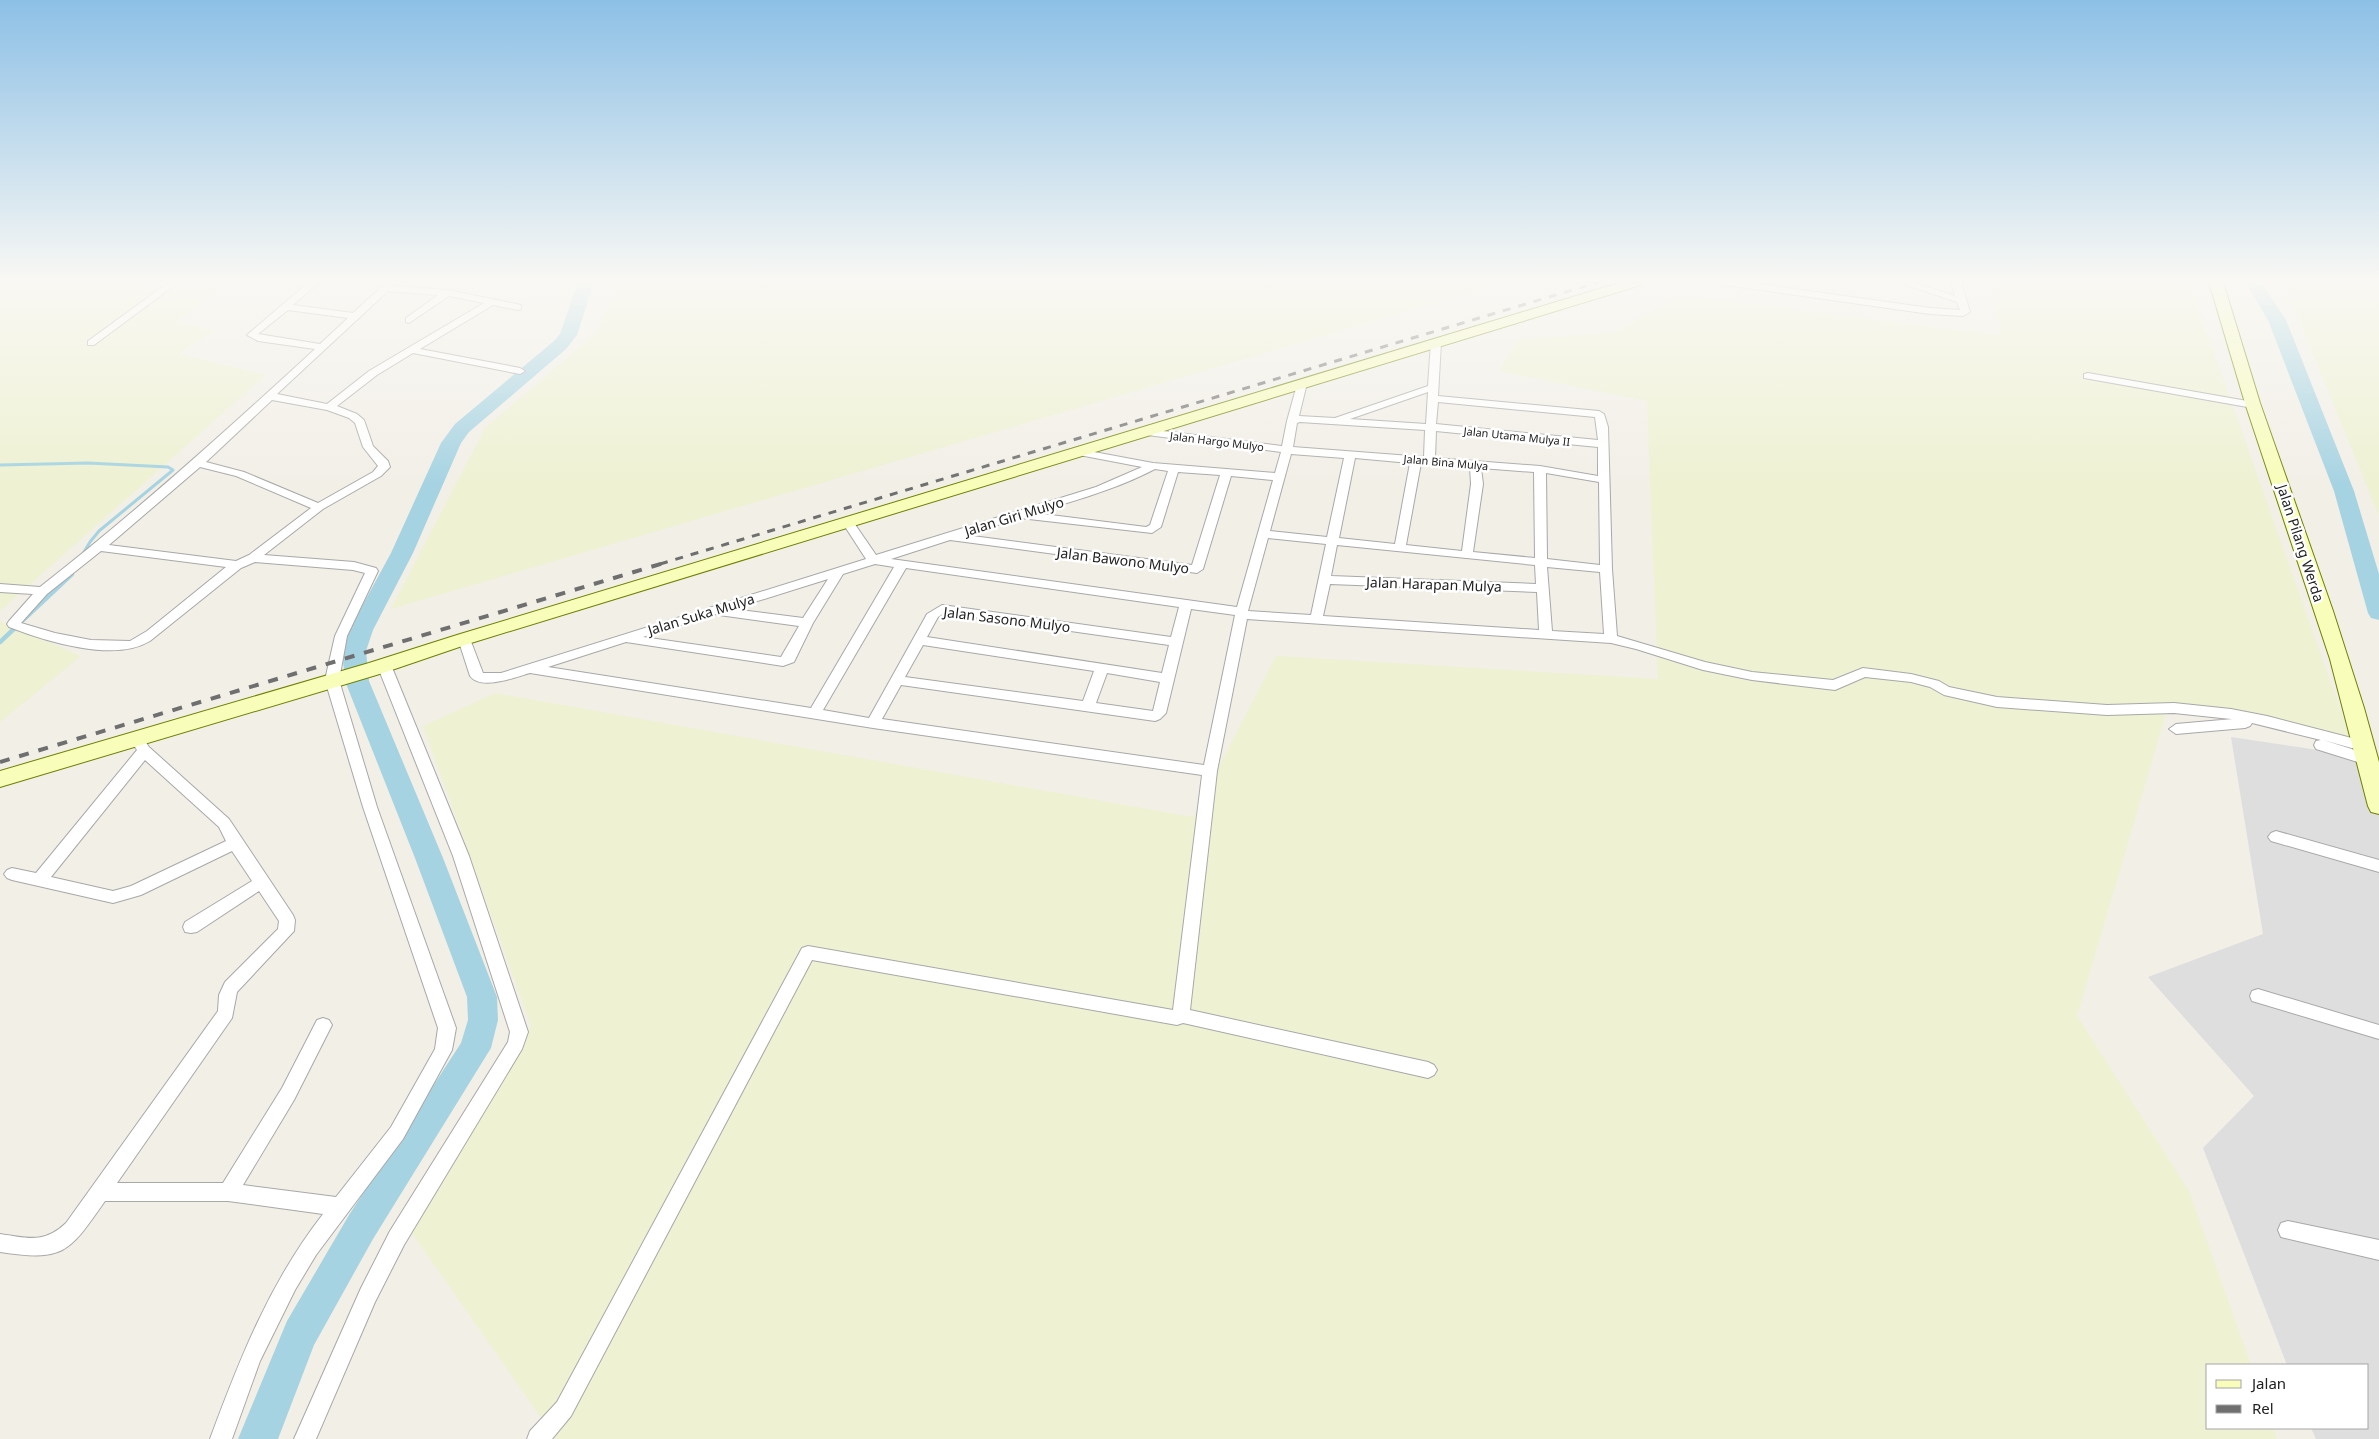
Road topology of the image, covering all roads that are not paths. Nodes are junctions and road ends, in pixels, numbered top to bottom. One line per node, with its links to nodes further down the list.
1 (320, 349): 10 (street)
2 (1413, 349): 8 (main road)
3 (1436, 349): 9 (street)
4 (2236, 349): 11 (main road, Jalan Pilang Werda)
5 (410, 350): 6 (street); 12 (street)
6 (520, 371)
7 (2088, 376): 11 (street)
8 (1302, 383): 13 (street); 16 (main road)
9 (1434, 393): 14 (street); 15 (street); 17 (street)
10 (269, 396): 12 (street); 23 (street)
11 (2253, 405): 73 (main road, Jalan Pilang Werda)
12 (329, 407): 31 (street)
13 (1293, 420): 14 (street, Jalan Utama Mulya II); 18 (street)
14 (1335, 421): 15 (street, Jalan Utama Mulya II)
15 (1430, 428): 17 (street, Jalan Utama Mulya II); 22 (street)
16 (1148, 432): 18 (street, Jalan Hargo Mulyo); 19 (main road)
17 (1603, 444): 30 (street)
18 (1287, 450): 20 (street, Jalan Bina Mulya); 29 (street)
19 (1078, 452): 25 (street); 33 (main road)
20 (1350, 455): 21 (street, Jalan Bina Mulya); 36 (street)
21 (1416, 460): 22 (street, Jalan Bina Mulya); 38 (street)
22 (1429, 460): 24 (street, Jalan Bina Mulya)
23 (198, 463): 31 (street); 37 (street)
24 (1475, 464): 27 (street, Jalan Bina Mulya); 39 (street)
25 (1153, 466): 26 (street); 32 (street, Jalan Giri Mulyo)
26 (1174, 468): 28 (street); 32 (street)
27 (1540, 470): 30 (street, Jalan Bina Mulya); 42 (street)
28 (1226, 472): 29 (street); 35 (street, Jalan Bawono Mulyo)
29 (1278, 478): 34 (street)
30 (1605, 480): 45 (street)
31 (319, 507): 40 (street)
32 (1019, 514): 35 (street, Jalan Giri Mulyo)
33 (848, 522): 41 (street); 59 (main road)
34 (1265, 534): 36 (street); 53 (street)
35 (948, 537): 41 (street, Jalan Giri Mulyo)
36 (1333, 541): 38 (street); 47 (street)
37 (99, 547): 44 (street); 50 (street)
38 (1400, 548): 39 (street)
39 (1467, 555): 42 (street)
40 (253, 558): 44 (street); 66 (street)
41 (873, 560): 43 (street); 46 (street, Jalan Suka Mulya)
42 (1541, 563): 45 (street); 49 (street)
43 (902, 564): 51 (street); 69 (street)
44 (237, 565): 50 (street)
45 (1606, 569): 58 (street)
46 (839, 571): 52 (street, Jalan Suka Mulya); 55 (street)
47 (1325, 580): 49 (street, Jalan Harapan Mulya); 54 (street)
48 (0, 588): 50 (street)
49 (1543, 588): 56 (street)
50 (43, 591)
51 (1186, 604): 53 (street); 61 (street)
52 (714, 610): 55 (street); 57 (street, Jalan Suka Mulya)
53 (1242, 614): 54 (street); 74 (street)
54 (1316, 620): 56 (street)
55 (807, 623): 57 (street)
56 (1546, 633): 58 (street)
57 (624, 638): 64 (street, Jalan Suka Mulya)
58 (1611, 638): 73 (street)
59 (464, 639): 62 (main road); 64 (street)
60 (920, 640): 61 (street, Jalan Sasono Mulyo); 63 (street); 67 (street, Jalan Sasono Mulyo)
61 (1176, 642): 65 (street)
62 (380, 667): 66 (main road); 96 (street)
63 (1102, 668): 65 (street); 68 (street)
64 (529, 669): 69 (street)
65 (1166, 678): 68 (street)
66 (337, 679): 72 (main road); 91 (street)
67 (898, 680): 68 (street); 70 (street, Jalan Sasono Mulyo)
68 (1088, 706)
69 (815, 713): 70 (street)
70 (873, 723): 74 (street)
71 (2176, 729): 73 (street)
72 (140, 745): 75 (main road); 78 (street); 81 (street)
73 (2368, 754): 76 (main road, Jalan Pilang Werda)
74 (1210, 771): 85 (street)
75 (0, 779)
76 (2379, 806)
77 (2276, 837): 79 (street)
78 (234, 843): 81 (street); 82 (street)
79 (2379, 866)
80 (12, 874): 81 (street)
81 (39, 880)
82 (262, 882): 83 (street); 89 (street)
83 (192, 927)
84 (2258, 996): 87 (street)
85 (1182, 1015): 88 (street); 97 (street)
86 (323, 1026): 90 (street)
87 (2379, 1032)
88 (1428, 1070)
89 (98, 1192): 90 (street); 93 (street)
90 (228, 1192): 91 (street)
91 (341, 1207): 95 (street)
92 (2288, 1230): 94 (street)
93 (0, 1243)
94 (2379, 1250)
95 (221, 1439)
96 (305, 1439)
97 (538, 1439)

